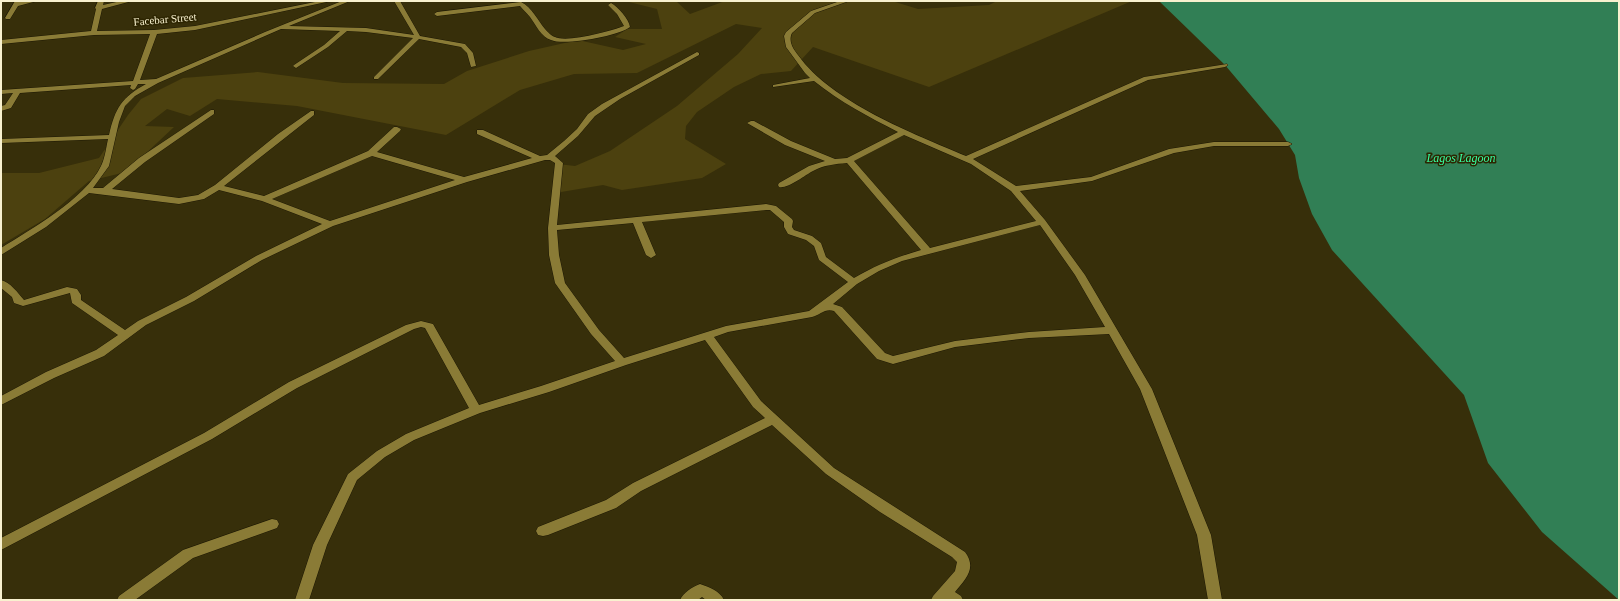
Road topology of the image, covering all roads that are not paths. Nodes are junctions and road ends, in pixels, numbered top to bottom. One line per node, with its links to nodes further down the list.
1 (34, 1): 8 (street)
2 (101, 1): 12 (street)
3 (129, 1): 12 (street)
4 (328, 1): 9 (street, Facebar Street)
5 (347, 1): 15 (street)
6 (397, 1): 19 (street)
7 (846, 1): 26 (street)
8 (18, 2): 14 (street)
9 (320, 2): 17 (street, Facebar Street)
10 (522, 3): 11 (street); 13 (street)
11 (611, 5)
12 (98, 8): 18 (street)
13 (437, 14)
14 (8, 18)
15 (279, 28): 16 (street); 27 (street)
16 (345, 30): 19 (street); 22 (street)
17 (154, 32): 18 (street, Facebar Street); 28 (street)
18 (94, 33): 20 (street, Facebar Street)
19 (418, 38): 23 (street); 25 (street)
20 (1, 42)
21 (697, 54): 44 (street)
22 (296, 66)
23 (473, 66)
24 (1225, 66): 46 (street)
25 (376, 78)
26 (814, 79): 29 (street); 39 (street)
27 (160, 81): 28 (street); 32 (street)
28 (135, 83): 31 (street); 32 (street)
29 (775, 86)
30 (1, 92): 31 (street)
31 (17, 92): 33 (street)
32 (125, 101): 40 (street)
33 (1, 109)
34 (211, 112): 54 (street)
35 (311, 113): 51 (street)
36 (751, 123): 48 (street)
37 (397, 129): 43 (street)
38 (480, 132): 45 (street)
39 (904, 132): 46 (street); 47 (street)
40 (111, 137): 41 (street); 53 (street)
41 (1, 142)
42 (1288, 144): 52 (street)
43 (371, 153): 49 (street); 55 (street)
44 (549, 157): 45 (street); 59 (street)
45 (539, 158): 49 (street)
46 (966, 159): 52 (street)
47 (849, 160): 48 (street); 60 (street)
48 (830, 162): 50 (street)
49 (464, 180): 58 (street)
50 (782, 185)
51 (218, 187): 54 (street); 55 (street)
52 (1014, 189): 57 (street)
53 (88, 190): 54 (street); 61 (street)
54 (105, 191)
55 (265, 199): 58 (street)
56 (637, 219): 59 (street); 62 (street); 63 (street)
57 (1042, 222): 60 (street); 66 (street)
58 (330, 224): 67 (street)
59 (552, 228): 69 (street)
60 (927, 251): 63 (street)
61 (1, 252)
62 (651, 255)
63 (854, 282): 65 (street)
64 (1, 283): 67 (street)
65 (822, 308): 66 (street); 68 (street)
66 (1112, 330): 81 (street)
67 (125, 335): 70 (street)
68 (707, 335): 69 (street); 72 (street)
69 (622, 362): 71 (street)
70 (1, 401)
71 (476, 410): 75 (street); 78 (street)
72 (774, 419): 74 (street); 76 (street)
73 (272, 524): 77 (street)
74 (543, 531)
75 (1, 544)
76 (946, 598)
77 (124, 600)
78 (302, 600)
79 (687, 600): 80 (street)
80 (717, 600)
81 (1215, 600)

